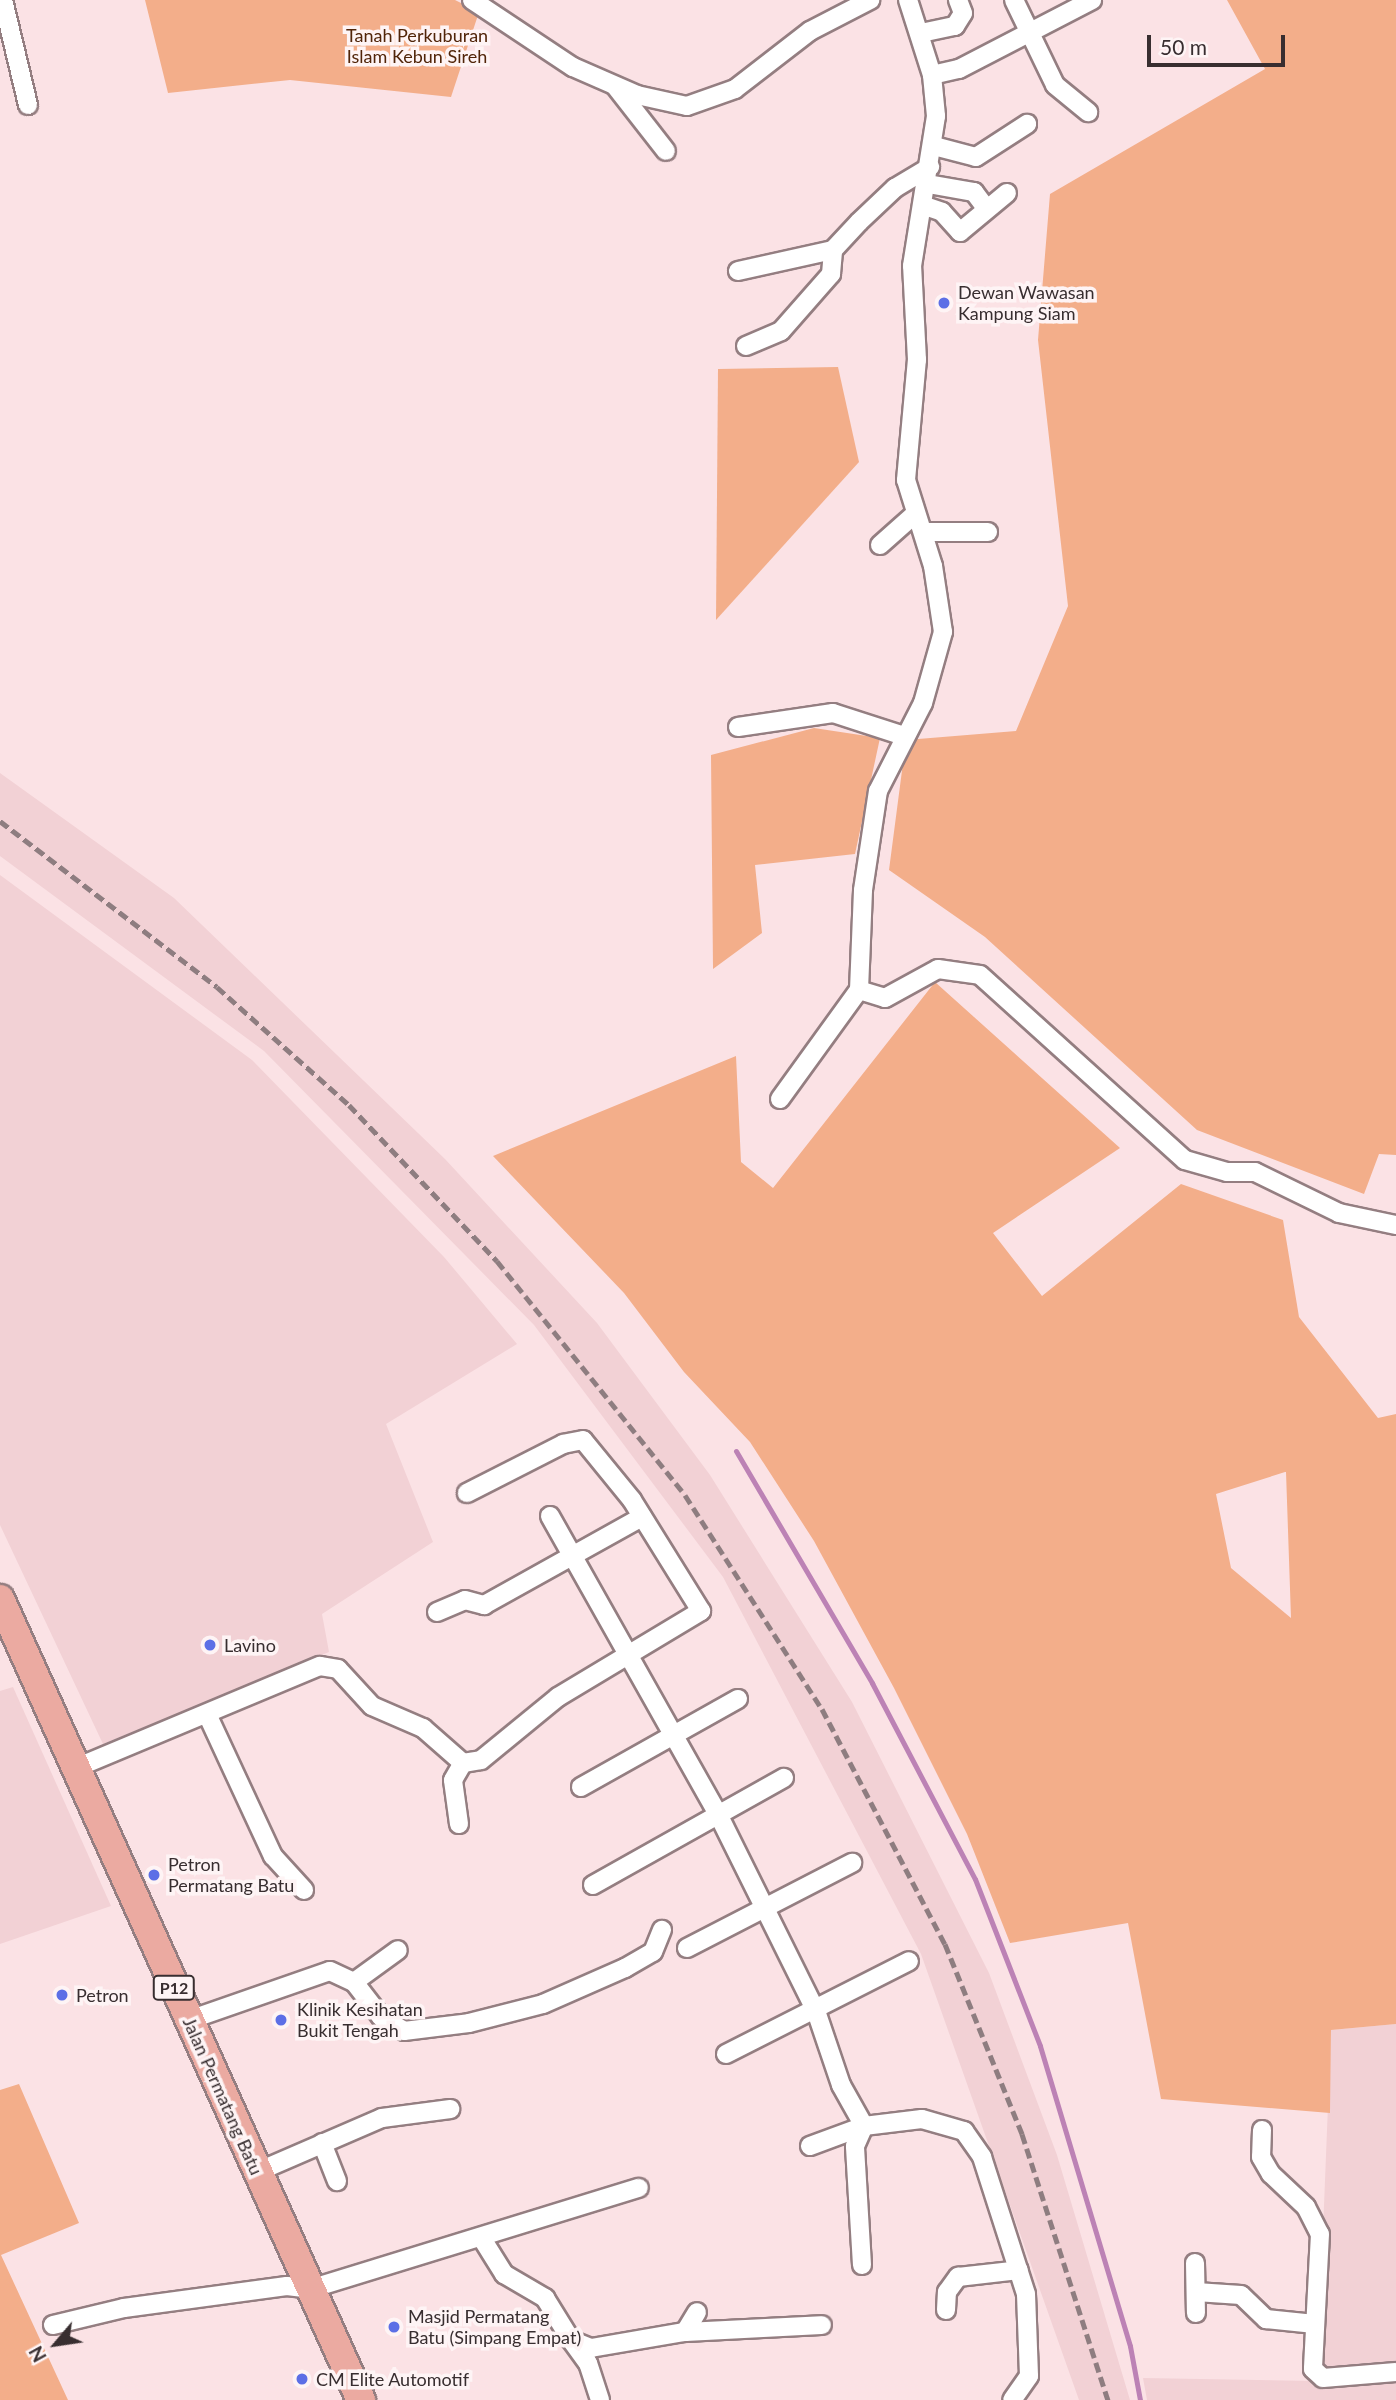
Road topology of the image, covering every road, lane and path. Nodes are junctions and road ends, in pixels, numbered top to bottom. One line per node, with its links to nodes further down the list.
1 (3, 0): 12 (street)
2 (472, 0): 11 (street)
3 (870, 0): 11 (street)
4 (908, 0): 9 (street)
5 (958, 0): 9 (street)
6 (1014, 0): 8 (street)
7 (1092, 0): 8 (street)
8 (1031, 32): 10 (street); 13 (street)
9 (922, 33): 10 (street)
10 (932, 75): 15 (street)
11 (616, 87): 16 (street)
12 (28, 105)
13 (1088, 112)
14 (1027, 124): 15 (street)
15 (934, 146): 17 (street)
16 (666, 151)
17 (929, 176): 19 (street); 20 (street); 21 (street)
18 (1007, 193): 20 (street)
19 (925, 206): 20 (street); 24 (street)
20 (986, 208)
21 (833, 250): 22 (street); 23 (street)
22 (738, 271)
23 (746, 346)
24 (915, 514): 25 (street); 27 (street)
25 (923, 532): 26 (street); 29 (street)
26 (988, 532)
27 (880, 545)
28 (738, 727): 29 (street)
29 (901, 735): 30 (street)
30 (859, 990): 31 (street); 32 (street)
31 (780, 1099)
32 (1396, 1225)
33 (467, 1493): 35 (street)
34 (550, 1516): 36 (street)
35 (642, 1517): 36 (street); 39 (street)
36 (573, 1556): 38 (street); 39 (street)
37 (0, 1599): 44 (main road, Jalan Permatang Batu / P12)
38 (437, 1612)
39 (630, 1657): 42 (street); 43 (street)
40 (737, 1699): 42 (street)
41 (207, 1714): 43 (street); 44 (street); 51 (street)
42 (676, 1737): 46 (street); 47 (street)
43 (463, 1763): 48 (street)
44 (78, 1768): 59 (main road, Jalan Permatang Batu / P12)
45 (784, 1778): 47 (street)
46 (581, 1787)
47 (717, 1812): 50 (street); 52 (street)
48 (459, 1824)
49 (852, 1863): 52 (street)
50 (593, 1885)
51 (304, 1890)
52 (764, 1907): 54 (street); 58 (street)
53 (662, 1930): 57 (street)
54 (687, 1948)
55 (398, 1950): 57 (street)
56 (909, 1961): 58 (street)
57 (354, 1982): 59 (street)
58 (816, 2011): 60 (street); 62 (street)
59 (189, 2020): 66 (main road, Jalan Permatang Batu / P12)
60 (726, 2054)
61 (450, 2109): 64 (street)
62 (864, 2126): 65 (street); 71 (street); 72 (street)
63 (1262, 2130): 78 (street)
64 (322, 2143): 66 (street); 67 (street)
65 (810, 2146)
66 (257, 2172): 73 (main road, Jalan Permatang Batu / P12)
67 (338, 2181)
68 (639, 2188): 69 (street)
69 (481, 2237): 73 (street); 82 (street)
70 (1195, 2263): 74 (street)
71 (862, 2265)
72 (1018, 2270): 75 (street); 86 (street)
73 (310, 2289): 79 (street); 84 (main road, Jalan Permatang Batu / P12)
74 (1196, 2292): 77 (street); 78 (street)
75 (946, 2310)
76 (697, 2312): 81 (street)
77 (1196, 2313)
78 (1315, 2324): 83 (street)
79 (53, 2325)
80 (822, 2325): 81 (street)
81 (685, 2332): 82 (street)
82 (571, 2340): 85 (street)
83 (1396, 2372)
84 (361, 2400)
85 (600, 2400)
86 (1012, 2400)

